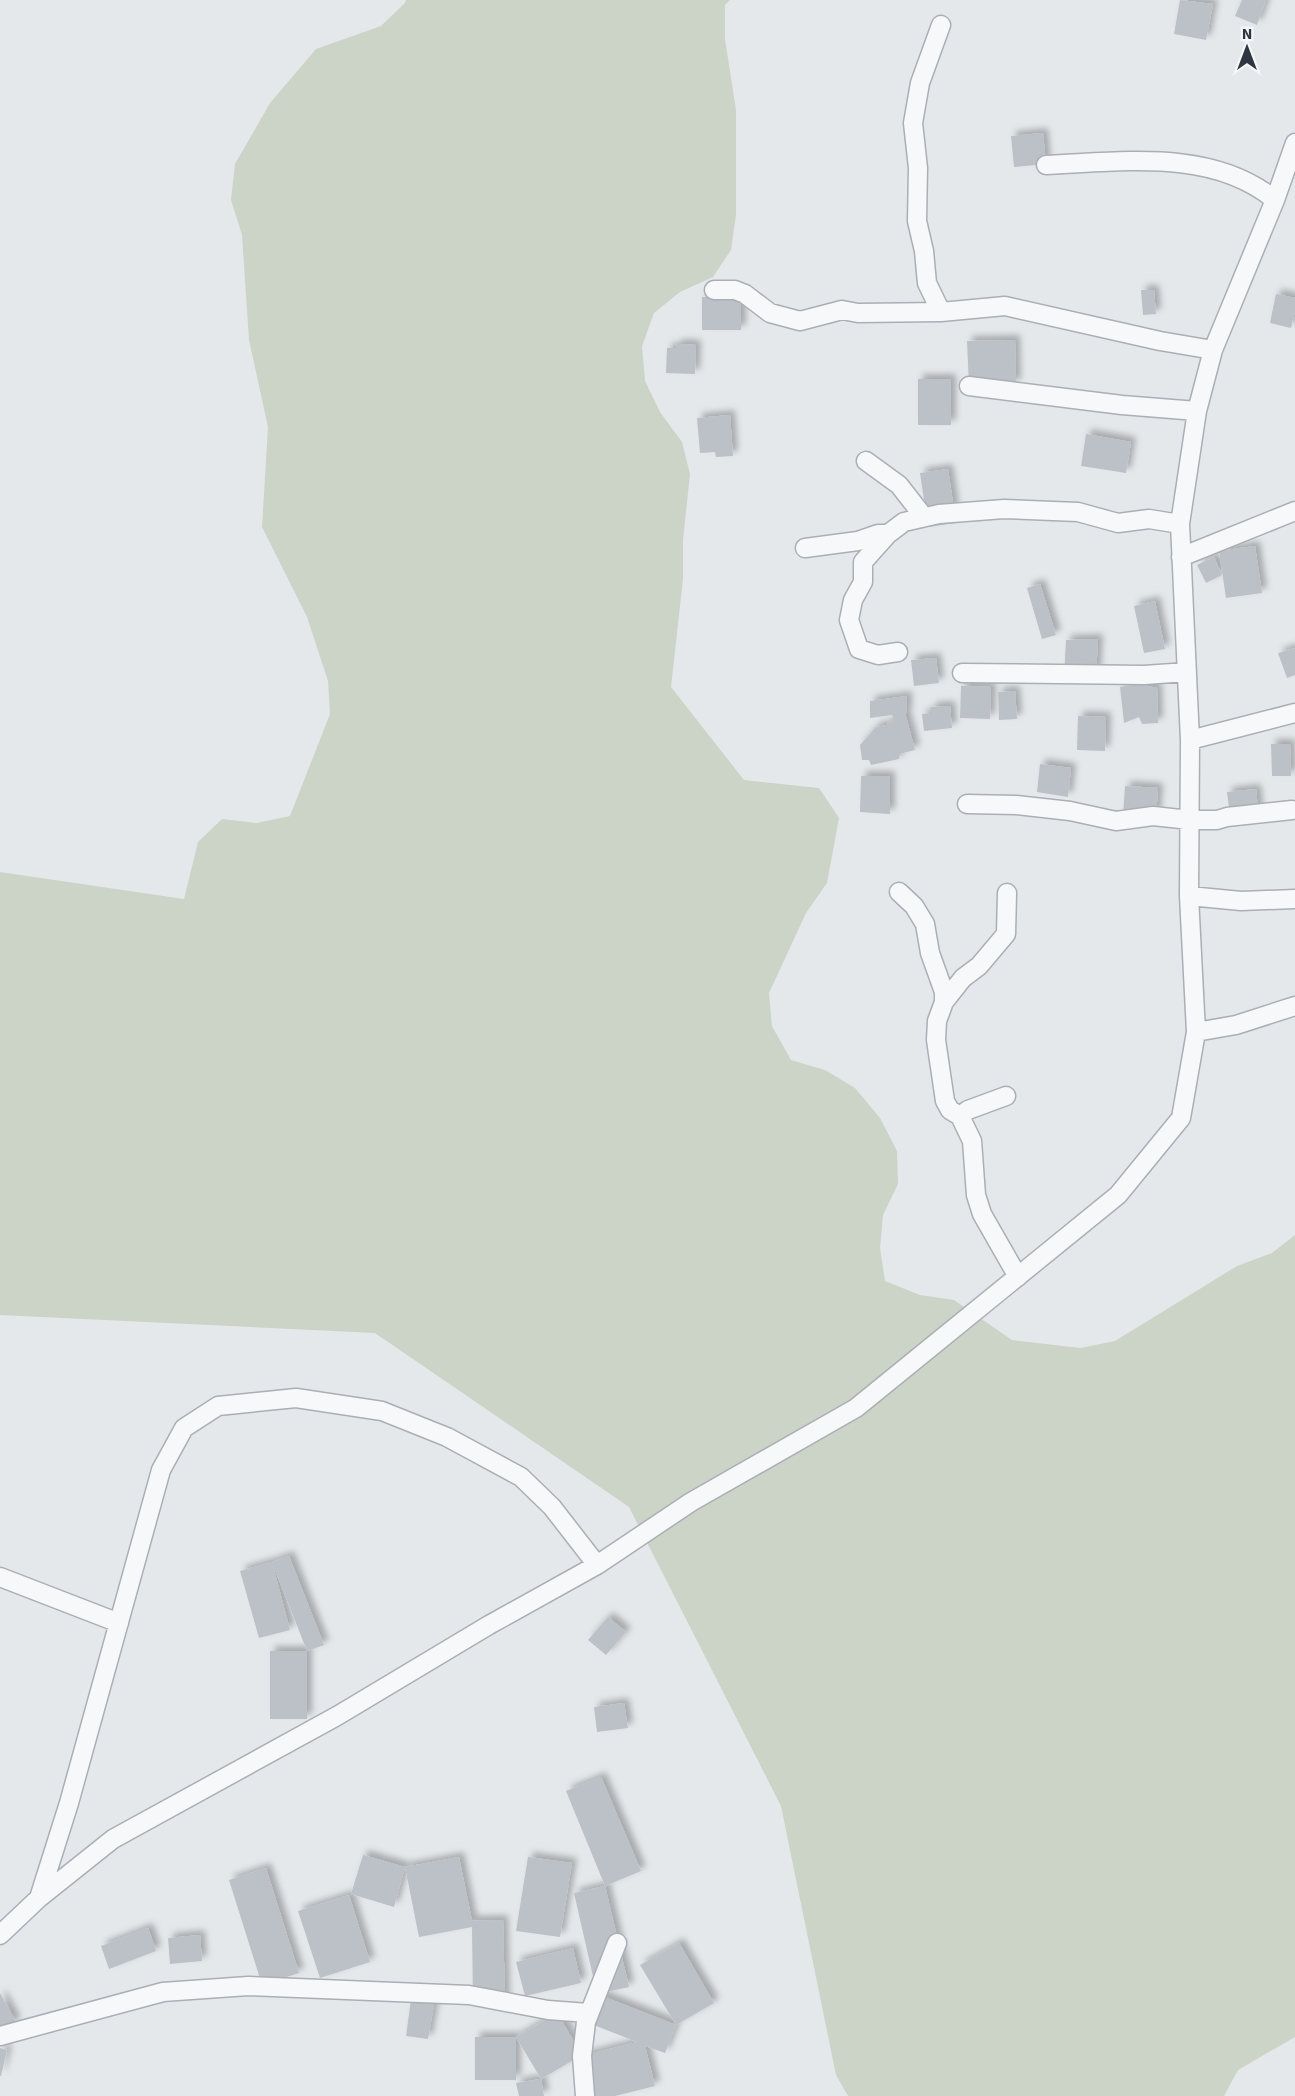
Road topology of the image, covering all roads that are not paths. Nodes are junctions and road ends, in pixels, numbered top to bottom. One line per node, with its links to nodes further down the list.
1 (941, 25): 6 (street)
2 (1295, 143): 4 (street)
3 (1046, 165): 4 (street)
4 (1275, 201): 7 (street)
5 (714, 290): 6 (street)
6 (941, 312): 7 (street)
7 (1213, 350): 9 (street)
8 (969, 386): 9 (street)
9 (1197, 411): 13 (street)
10 (866, 460): 12 (street)
11 (1295, 512): 16 (street)
12 (924, 517): 13 (street); 14 (street)
13 (1180, 524): 16 (street)
14 (888, 534): 15 (street); 17 (street)
15 (805, 548)
16 (1181, 557): 18 (street)
17 (898, 652)
18 (1187, 672): 19 (street); 21 (street)
19 (962, 673)
20 (1295, 713): 21 (street)
21 (1190, 740): 24 (street)
22 (968, 804): 24 (street)
23 (1292, 810): 24 (street)
24 (1190, 820): 27 (street)
25 (899, 892): 29 (street)
26 (1007, 892): 29 (street)
27 (1189, 896): 28 (street); 31 (street)
28 (1295, 899)
29 (944, 1002): 33 (street)
30 (1295, 1006): 31 (street)
31 (1196, 1032): 34 (street)
32 (1006, 1096): 33 (street)
33 (960, 1116): 34 (street)
34 (1018, 1277): 35 (street)
35 (597, 1565): 37 (street); 38 (street)
36 (0, 1577): 37 (street)
37 (119, 1623): 38 (street)
38 (39, 1898): 39 (street)
39 (0, 1935)
40 (617, 1942): 41 (street)
41 (588, 2013): 42 (street); 43 (street)
42 (0, 2036)
43 (585, 2096)

